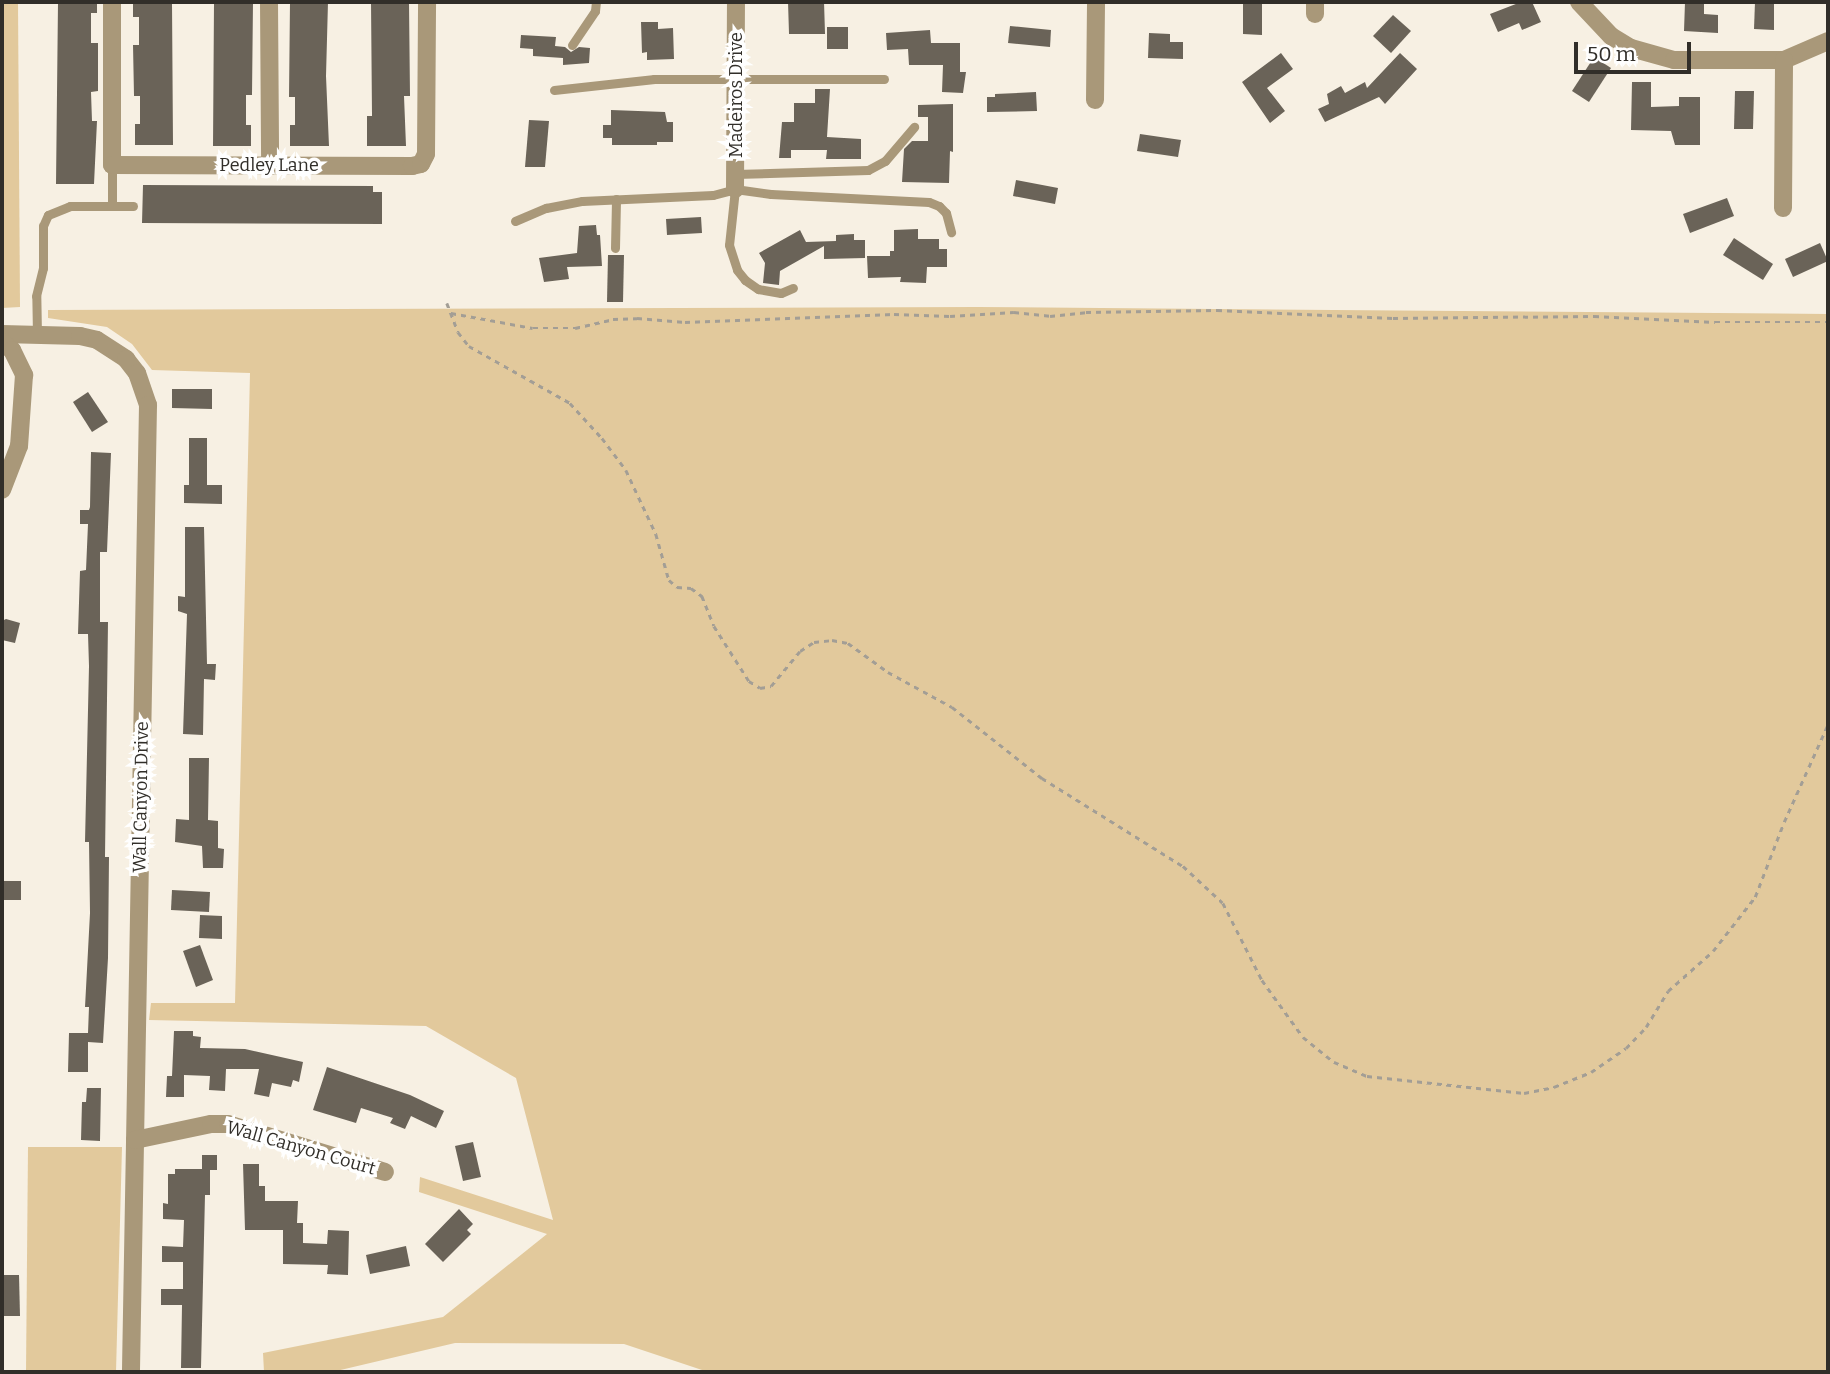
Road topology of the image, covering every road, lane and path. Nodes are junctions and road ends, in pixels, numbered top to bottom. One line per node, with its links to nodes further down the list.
1 (112, 2): 16 (street)
2 (269, 2): 17 (street)
3 (426, 2): 17 (street, Pedley Lane)
4 (596, 2): 9 (lane)
5 (736, 2): 12 (street, Madeiros Drive)
6 (1096, 2): 14 (street)
7 (1579, 2): 10 (street)
8 (1828, 41): 10 (street)
9 (572, 45)
10 (1784, 60): 22 (street)
11 (884, 79): 12 (lane)
12 (736, 80): 13 (lane); 18 (street, Madeiros Drive)
13 (554, 90)
14 (1096, 100)
15 (914, 127): 18 (lane)
16 (112, 165): 17 (street, Pedley Lane); 20 (lane)
17 (270, 165)
18 (735, 182): 19 (lane); 24 (lane); 26 (lane)
19 (616, 199): 23 (lane); 25 (lane)
20 (112, 206): 21 (lane); 31 (lane)
21 (133, 206)
22 (1783, 208)
23 (515, 221)
24 (951, 232)
25 (615, 248)
26 (793, 288)
27 (447, 303): 28 (path)
28 (451, 313): 29 (path); 34 (path)
29 (1828, 323)
30 (2, 334): 31 (street, Wall Canyon Drive)
31 (37, 335): 35 (street, Wall Canyon Drive)
32 (2, 342): 33 (street)
33 (2, 490)
34 (1828, 724)
35 (135, 1140): 36 (street, Wall Canyon Court); 37 (street, Wall Canyon Drive)
36 (385, 1172)
37 (131, 1372)

